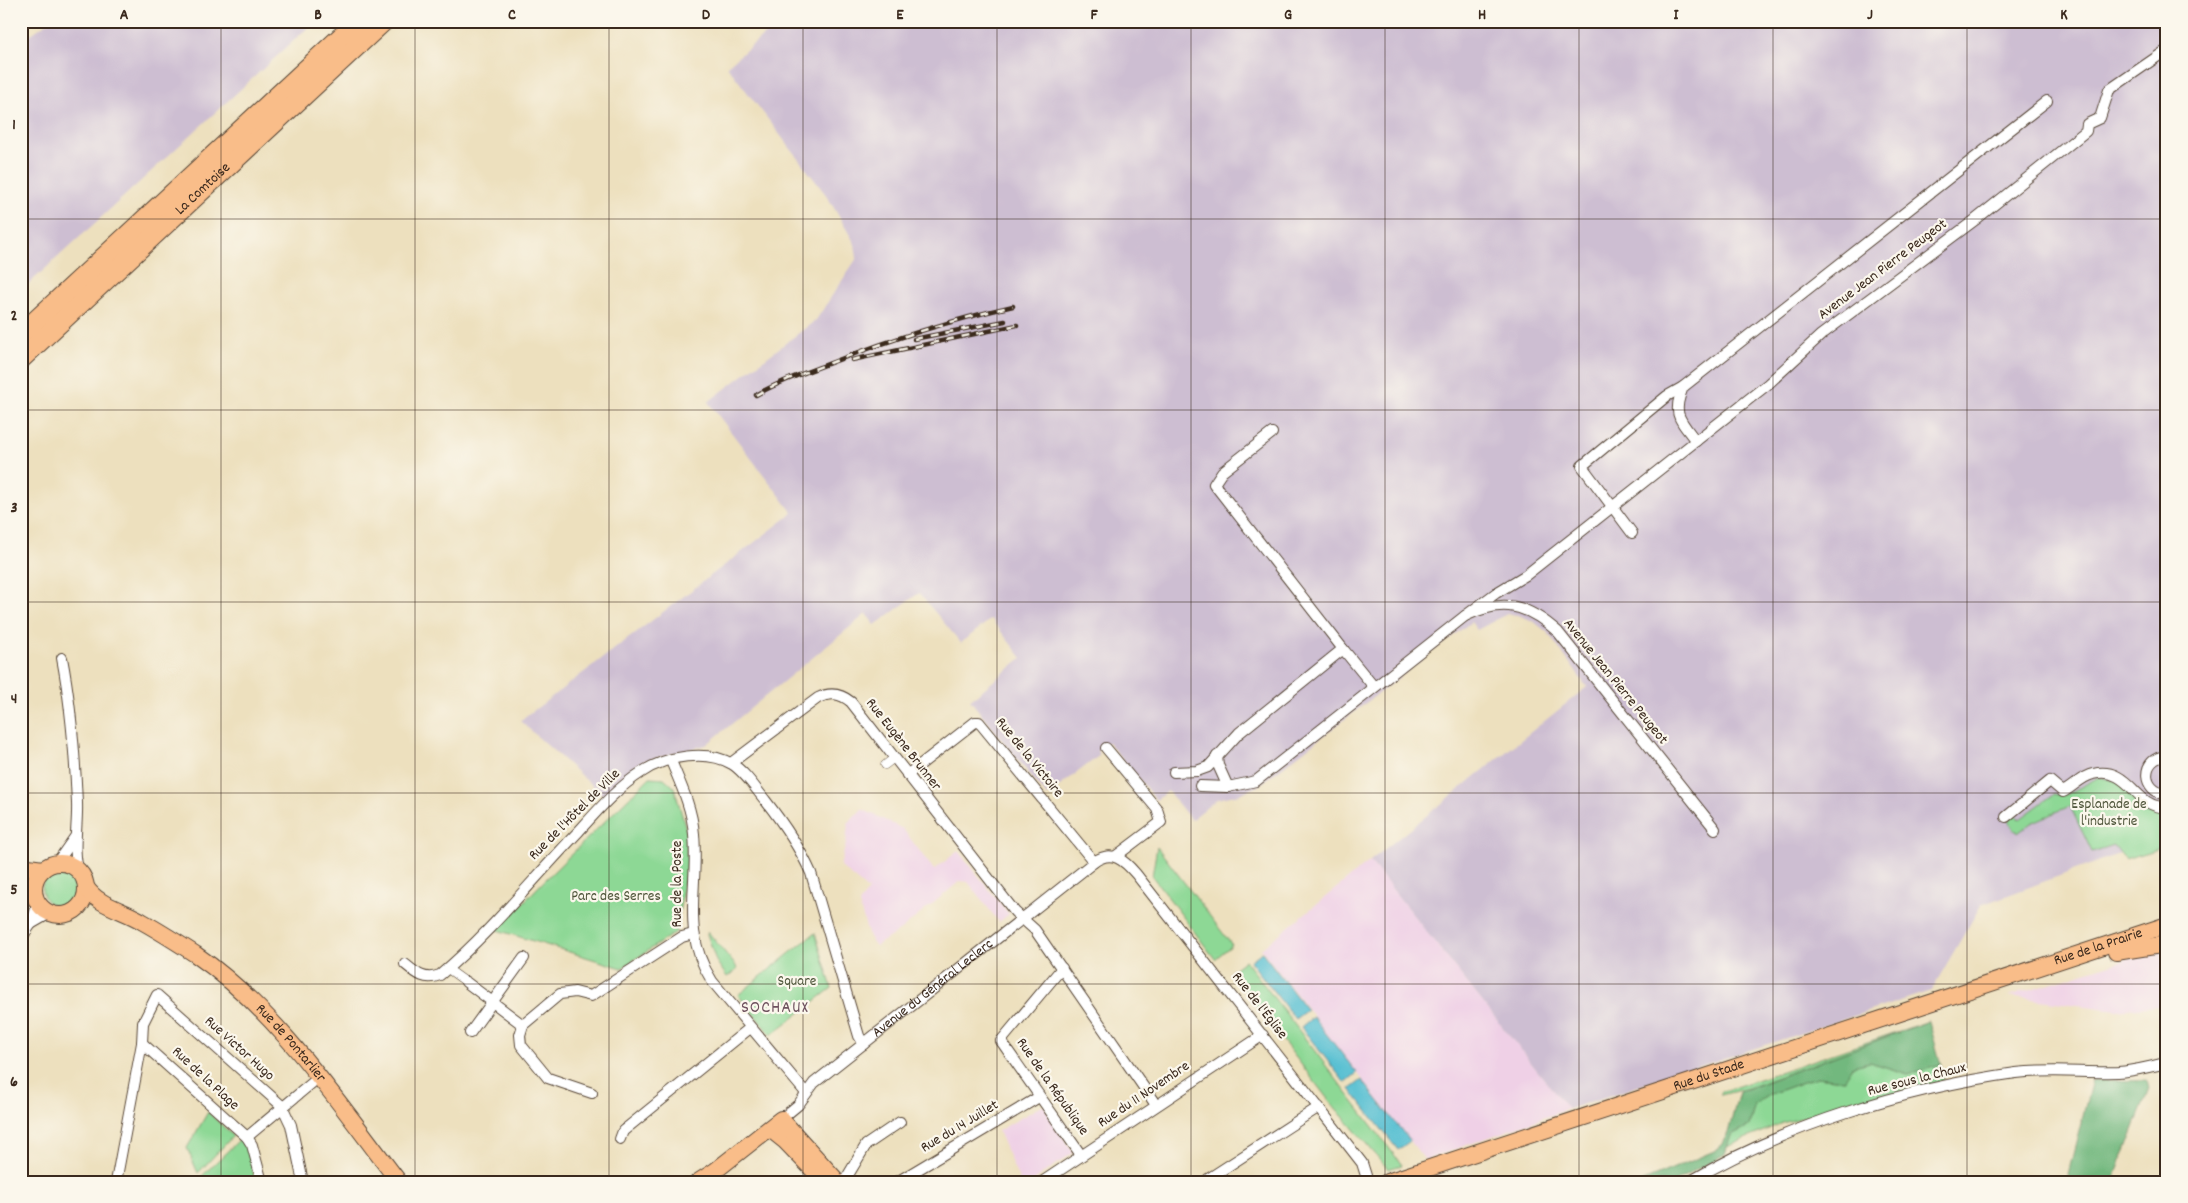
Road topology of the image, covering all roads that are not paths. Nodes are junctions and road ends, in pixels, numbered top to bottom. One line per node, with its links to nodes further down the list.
1 (358, 21): 6 (highway, La Comtoise)
2 (384, 21): 5 (highway, La Comtoise)
3 (2167, 50): 13 (street, Avenue Jean Pierre Peugeot)
4 (2047, 101): 11 (street, Avenue Jean Pierre Peugeot)
5 (112, 274): 9 (highway, La Comtoise); 10 (highway)
6 (71, 288): 7 (highway); 8 (highway, La Comtoise)
7 (21, 327)
8 (21, 334)
9 (21, 358)
10 (21, 366)
11 (1683, 387): 13 (street); 14 (street, Avenue Jean Pierre Peugeot)
12 (1272, 433): 17 (street)
13 (1696, 441): 14 (street, Avenue Jean Pierre Peugeot)
14 (1614, 506): 15 (street, Avenue Jean Pierre Peugeot); 16 (street, Avenue Jean Pierre Peugeot)
15 (1632, 533)
16 (1465, 616): 19 (street, Avenue Jean Pierre Peugeot); 32 (street, Avenue Jean Pierre Peugeot)
17 (1343, 649): 19 (street); 21 (street)
18 (62, 658): 33 (street)
19 (1374, 687): 28 (street, Avenue Jean Pierre Peugeot)
20 (1106, 748): 34 (street, Avenue du Général Leclerc)
21 (1217, 756): 25 (street); 28 (street)
22 (2167, 756): 29 (street)
23 (671, 761): 24 (street, Rue de l'Hôtel de Ville); 46 (street, Rue de la Poste); 54 (street, Rue de l'Hôtel de Ville)
24 (731, 763): 26 (street, Rue Eugène Brunner); 63 (street)
25 (1174, 772)
26 (907, 775): 35 (street, Rue de la Victoire); 43 (street, Rue Eugène Brunner)
27 (1200, 786): 28 (street, Avenue Jean Pierre Peugeot)
28 (1228, 787)
29 (2167, 794)
30 (2167, 808): 31 (street)
31 (2006, 817)
32 (1715, 829)
33 (77, 834): 37 (street); 38 (street)
34 (1116, 856): 35 (street, Avenue du Général Leclerc); 61 (street, Rue de l'Église)
35 (1094, 862): 43 (street, Avenue du Général Leclerc)
36 (21, 866): 37 (main road)
37 (50, 866): 38 (main road); 41 (main road)
38 (79, 871): 40 (main road)
39 (21, 876): 41 (main road)
40 (86, 887): 42 (main road); 45 (main road, Rue de Pontarlier)
41 (41, 902): 42 (main road); 48 (street)
42 (73, 912): 45 (main road, Rue de Pontarlier)
43 (1023, 919): 53 (street); 63 (street, Avenue du Général Leclerc)
44 (2167, 925): 55 (main road, Rue de la Prairie)
45 (157, 931): 65 (main road, Rue de Pontarlier)
46 (693, 934): 58 (street); 59 (street, Rue de la Poste)
47 (2167, 935): 50 (main road, Rue de la Prairie)
48 (21, 939)
49 (2167, 944): 50 (main road)
50 (2116, 952): 55 (main road, Rue de la Prairie)
51 (524, 958): 57 (street)
52 (405, 964): 54 (street, Rue de l'Hôtel de Ville)
53 (1062, 968): 68 (street, Rue de la République); 70 (street)
54 (448, 969): 56 (street)
55 (2030, 976): 90 (main road, Rue du Stade); 91 (main road, Rue du Stade)
56 (466, 982): 57 (street)
57 (492, 1001): 58 (street); 60 (street)
58 (523, 1025): 66 (street)
59 (750, 1028): 67 (street, Rue de la Poste); 75 (street)
60 (470, 1033)
61 (1263, 1035): 70 (street, Rue du 11 Novembre); 71 (street, Rue de l'Église)
62 (142, 1043): 69 (street, Rue Victor Hugo); 74 (street, Rue de la Plage); 79 (street)
63 (864, 1044): 67 (street, Avenue du Général Leclerc)
64 (2167, 1063): 92 (street, Rue sous la Chaux)
65 (318, 1078): 69 (street); 82 (main road, Rue de Pontarlier)
66 (592, 1093)
67 (806, 1093): 73 (street, Avenue du Général Leclerc)
68 (1039, 1097): 76 (street, Rue de la République); 87 (street, Rue du 14 Juillet)
69 (282, 1106): 74 (street); 81 (street, Rue Victor Hugo)
70 (1156, 1106): 76 (street, Rue du 11 Novembre)
71 (1319, 1107): 78 (street); 89 (street, Rue de l'Église)
72 (900, 1122): 86 (street)
73 (776, 1124): 77 (main road, Avenue du Général Leclerc); 84 (main road); 85 (main road)
74 (246, 1136): 80 (street)
75 (620, 1139)
76 (1081, 1155): 88 (street, Rue du 11 Novembre)
77 (711, 1176): 83 (main road, Avenue du Général Leclerc)
78 (1209, 1180)
79 (116, 1182)
80 (262, 1182)
81 (303, 1182)
82 (399, 1182)
83 (698, 1182)
84 (824, 1182)
85 (838, 1182)
86 (844, 1182)
87 (897, 1182)
88 (1042, 1182)
89 (1368, 1182)
90 (1387, 1182)
91 (1423, 1182)
92 (1689, 1182)

